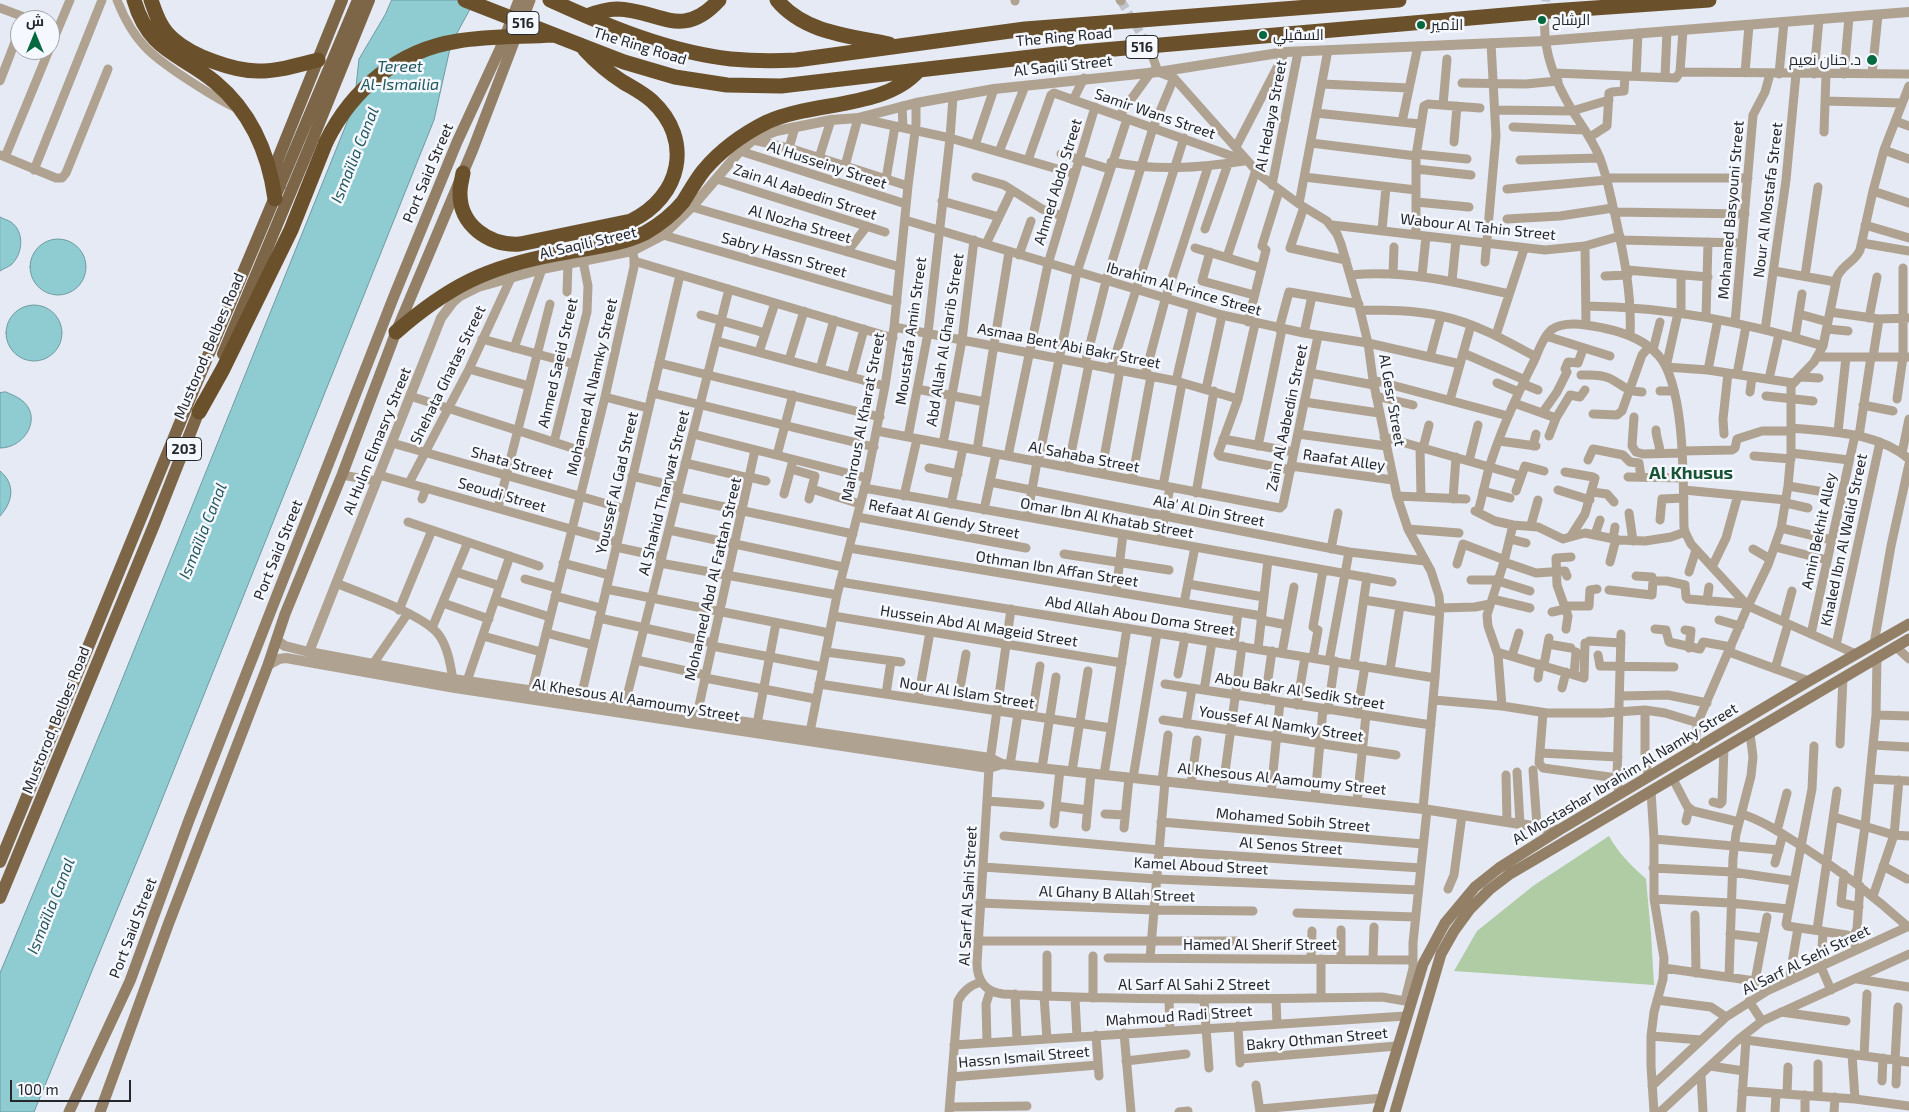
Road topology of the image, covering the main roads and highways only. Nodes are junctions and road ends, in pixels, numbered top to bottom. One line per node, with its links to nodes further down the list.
1 (134, 0): 24 (highway)
2 (151, 0): 19 (highway)
3 (342, 0): 19 (main road)
4 (358, 0): 24 (main road, Mustorod, Belbes Road / 203)
5 (369, 0): 26 (main road, Mustorod, Belbes Road / 203)
6 (465, 0): 16 (highway, The Ring Road / 516, bridge)
7 (519, 0): 21 (main road, Port Said Street)
8 (530, 0): 22 (main road, Port Said Street)
9 (550, 0): 14 (highway, The Ring Road / 516)
10 (720, 0): 15 (highway)
11 (777, 0): 18 (highway)
12 (1399, 0): 18 (highway, The Ring Road / 516)
13 (1709, 0): 20 (highway, The Ring Road / 516)
14 (562, 3): 15 (highway, The Ring Road / 516)
15 (587, 16): 18 (highway, The Ring Road / 516)
16 (553, 36): 17 (highway, The Ring Road / 516, bridge); 26 (highway, bridge)
17 (580, 45): 20 (highway, The Ring Road / 516); 23 (highway)
18 (900, 47)
19 (318, 60): 24 (main road)
20 (918, 71): 25 (highway)
21 (474, 105): 22 (main road); 31 (main road, Port Said Street)
22 (487, 110): 23 (main road, Port Said Street)
23 (463, 173): 25 (main road, Port Said Street)
24 (278, 193): 29 (main road, Mustorod, Belbes Road / 203)
25 (396, 332): 32 (main road, Port Said Street)
26 (198, 412): 30 (main road, Mustorod, Belbes Road / 203)
27 (1909, 624): 33 (main road, Al Mostashar Ibrahim Al Namky Street)
28 (1909, 639): 34 (main road, Al Mostashar Ibrahim Al Namky Street)
29 (0, 862)
30 (0, 898)
31 (69, 1112)
32 (100, 1112)
33 (1378, 1112)
34 (1395, 1112)

